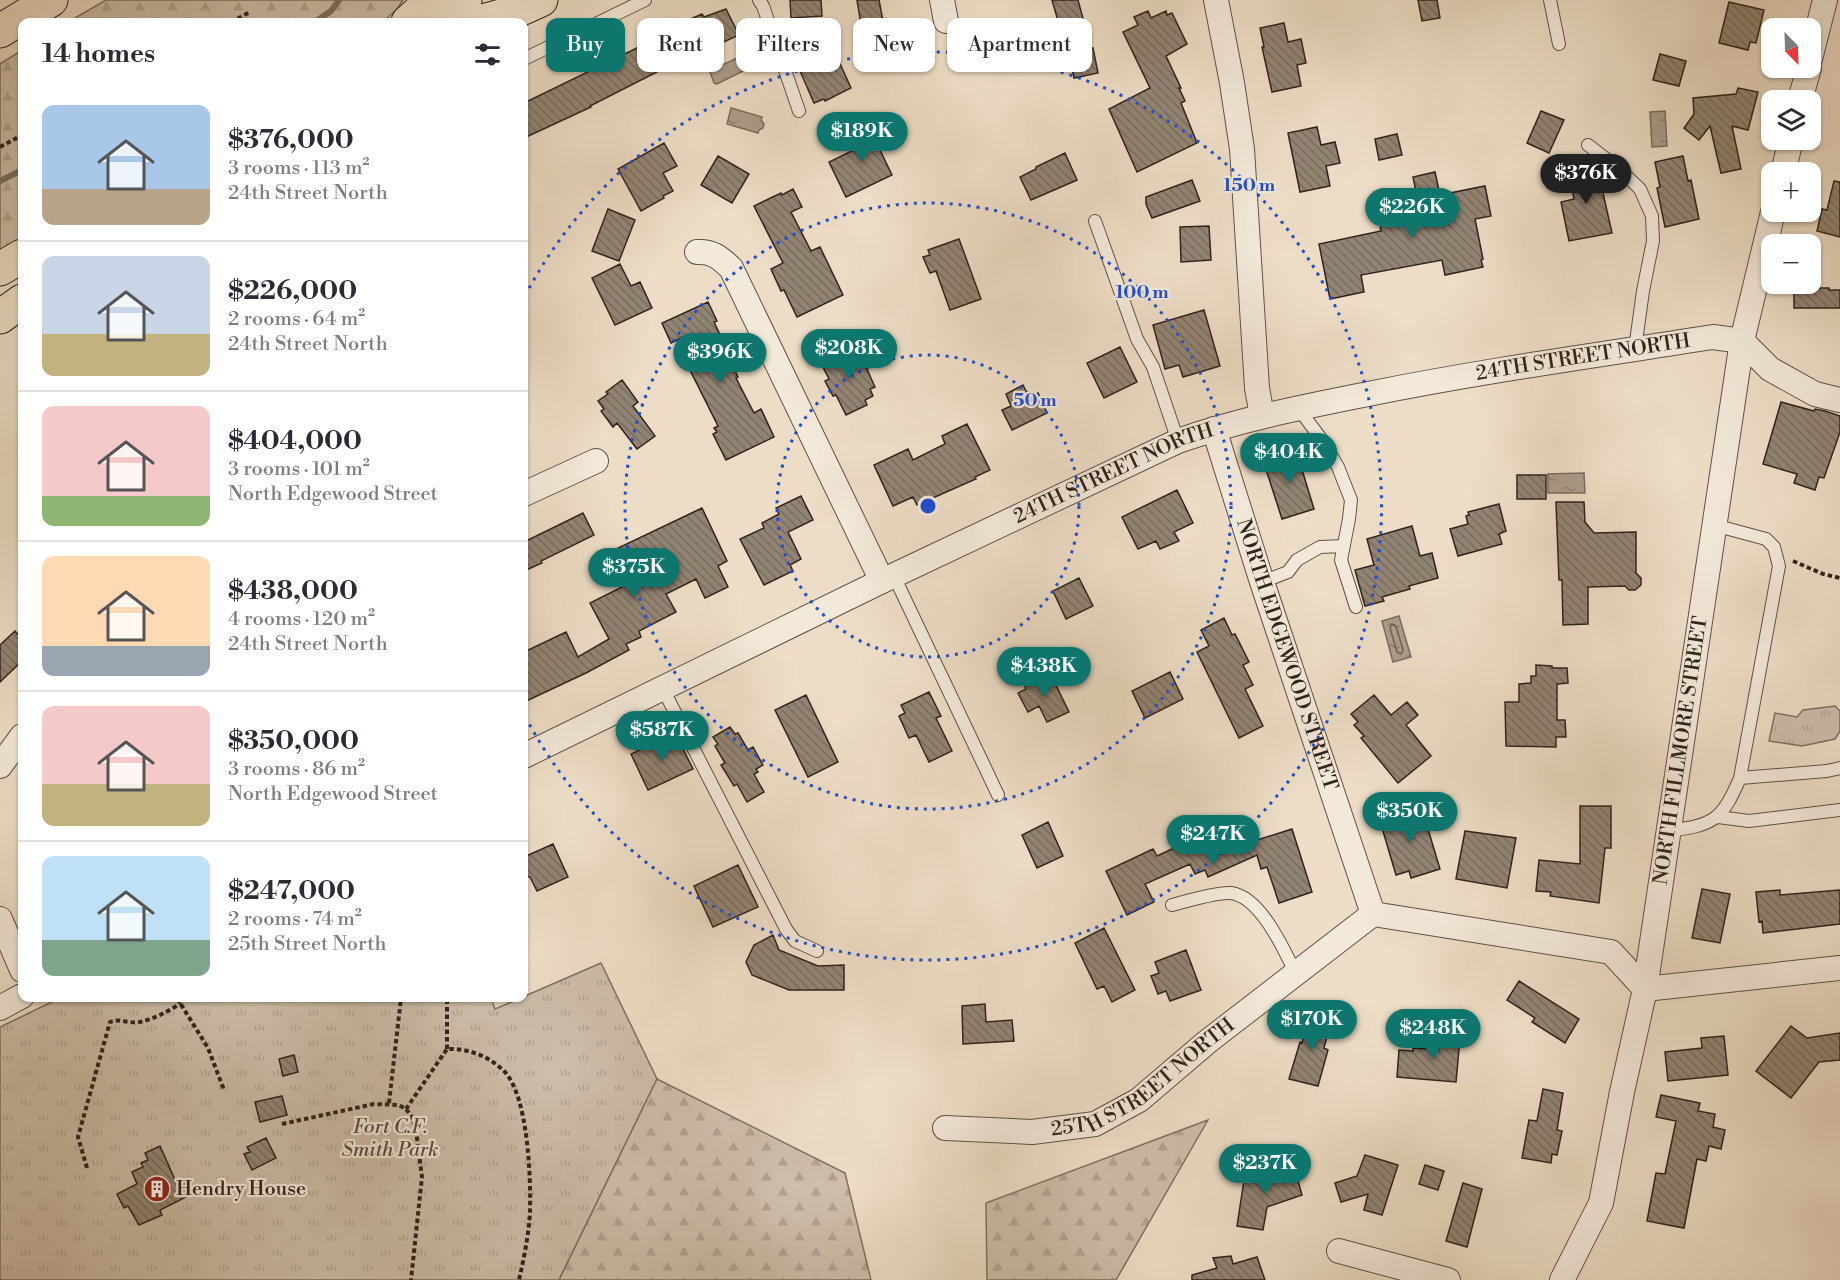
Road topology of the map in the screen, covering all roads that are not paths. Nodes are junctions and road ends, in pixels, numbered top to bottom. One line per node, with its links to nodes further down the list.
1 (51, 0): 12 (main road)
2 (413, 0): 13 (main road)
3 (432, 0): 14 (main road)
4 (465, 0): 15 (main road)
5 (541, 0): 16 (main road)
6 (645, 0): 11 (lane)
7 (759, 0): 22 (lane)
8 (1216, 0): 35 (street)
9 (1550, 0): 20 (lane)
10 (1825, 0): 17 (street)
11 (621, 5): 21 (lane)
12 (21, 18)
13 (397, 18)
14 (412, 18)
15 (450, 18)
16 (494, 18)
17 (1820, 18)
18 (18, 20): 19 (main road)
19 (0, 31)
20 (1559, 44)
21 (528, 57)
22 (800, 111)
23 (1588, 146): 32 (lane)
24 (1095, 221): 37 (lane)
25 (1771, 222): 31 (street, NORTH FILLMORE STREET)
26 (697, 252): 42 (street)
27 (18, 258): 28 (main road)
28 (0, 268)
29 (18, 304): 30 (main road)
30 (0, 317)
31 (1742, 341): 32 (street, 24TH STREET NORTH); 33 (street); 40 (street, NORTH FILLMORE STREET)
32 (1635, 349): 34 (street, 24TH STREET NORTH)
33 (1840, 400)
34 (1298, 408): 35 (street, 24TH STREET NORTH); 41 (lane)
35 (1262, 416): 36 (street, 24TH STREET NORTH)
36 (1214, 429): 37 (street, 24TH STREET NORTH); 43 (street, NORTH EDGEWOOD STREET)
37 (1178, 441): 42 (street, 24TH STREET NORTH)
38 (596, 460): 39 (street)
39 (528, 492)
40 (1714, 525): 50 (lane); 54 (street, NORTH FILLMORE STREET)
41 (1344, 546): 43 (lane); 44 (lane)
42 (888, 579): 45 (street, 24TH STREET NORTH); 51 (lane)
43 (1262, 582): 56 (street, NORTH EDGEWOOD STREET)
44 (1356, 607)
45 (663, 689): 47 (street, 24TH STREET NORTH); 58 (lane)
46 (18, 741): 48 (street)
47 (528, 754)
48 (0, 766)
49 (1840, 768): 50 (lane)
50 (1740, 778): 53 (lane)
51 (998, 795)
52 (1840, 810): 53 (lane)
53 (1718, 817): 54 (lane)
54 (1668, 831): 62 (street, NORTH FILLMORE STREET)
55 (1172, 905): 61 (lane)
56 (1373, 914): 61 (street, 25TH STREET NORTH); 62 (street)
57 (0, 919): 59 (street)
58 (817, 951)
59 (18, 961)
60 (1840, 968): 62 (street)
61 (1296, 974): 65 (street, 25TH STREET NORTH)
62 (1645, 989): 68 (street, NORTH FILLMORE STREET)
63 (18, 998): 64 (street)
64 (0, 1008)
65 (945, 1128)
66 (1339, 1251): 67 (street)
67 (1448, 1280)
68 (1562, 1280)

